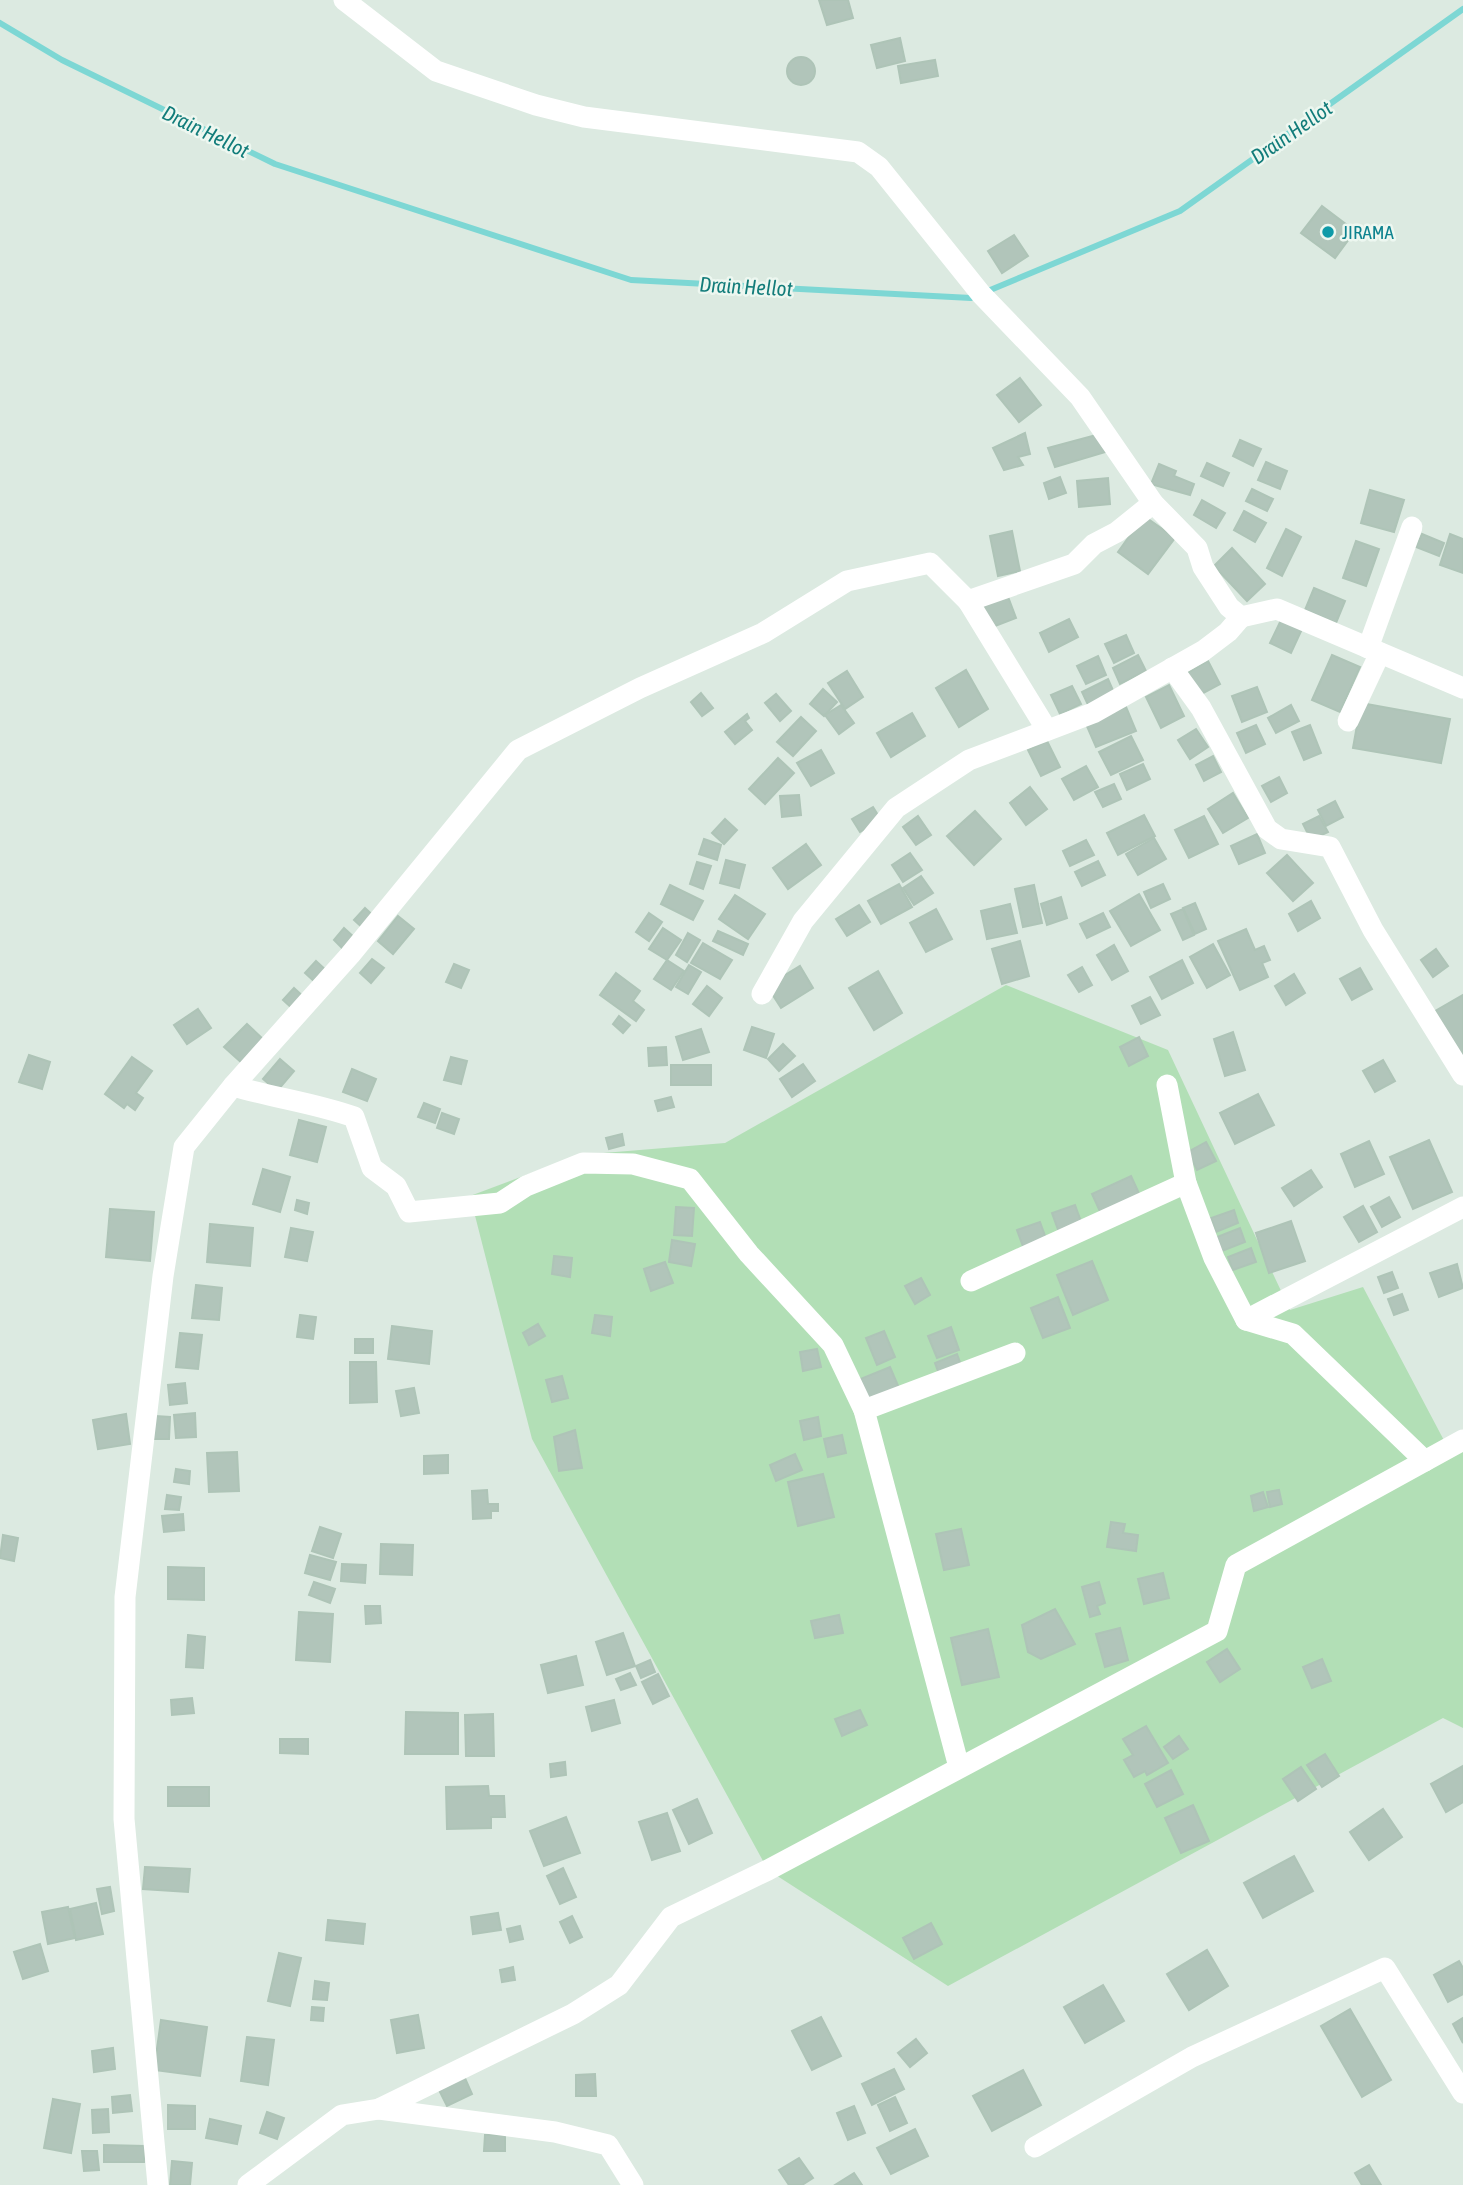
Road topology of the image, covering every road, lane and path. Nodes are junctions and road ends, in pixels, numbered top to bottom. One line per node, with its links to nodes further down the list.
1 (344, 0): 2 (street)
2 (1153, 503): 4 (street); 5 (street)
3 (1412, 527): 6 (street)
4 (968, 601): 10 (street); 14 (street)
5 (1241, 617): 6 (street); 7 (street)
6 (1374, 650): 8 (street); 9 (street)
7 (1172, 668): 10 (street); 12 (street)
8 (1463, 688)
9 (1348, 722)
10 (1047, 730): 11 (street)
11 (762, 993)
12 (1463, 1075)
13 (1167, 1085): 15 (street)
14 (233, 1086): 20 (street); 27 (street)
15 (1186, 1183): 17 (street); 18 (street)
16 (1463, 1207): 18 (street)
17 (971, 1280)
18 (1246, 1320): 22 (street)
19 (1015, 1353): 20 (street)
20 (864, 1410): 23 (street)
21 (1463, 1440): 22 (street)
22 (1425, 1461): 23 (street)
23 (959, 1767): 25 (street)
24 (1463, 2093): 26 (street)
25 (379, 2109): 28 (street); 29 (street)
26 (1035, 2147)
27 (158, 2185)
28 (248, 2185)
29 (633, 2185)

